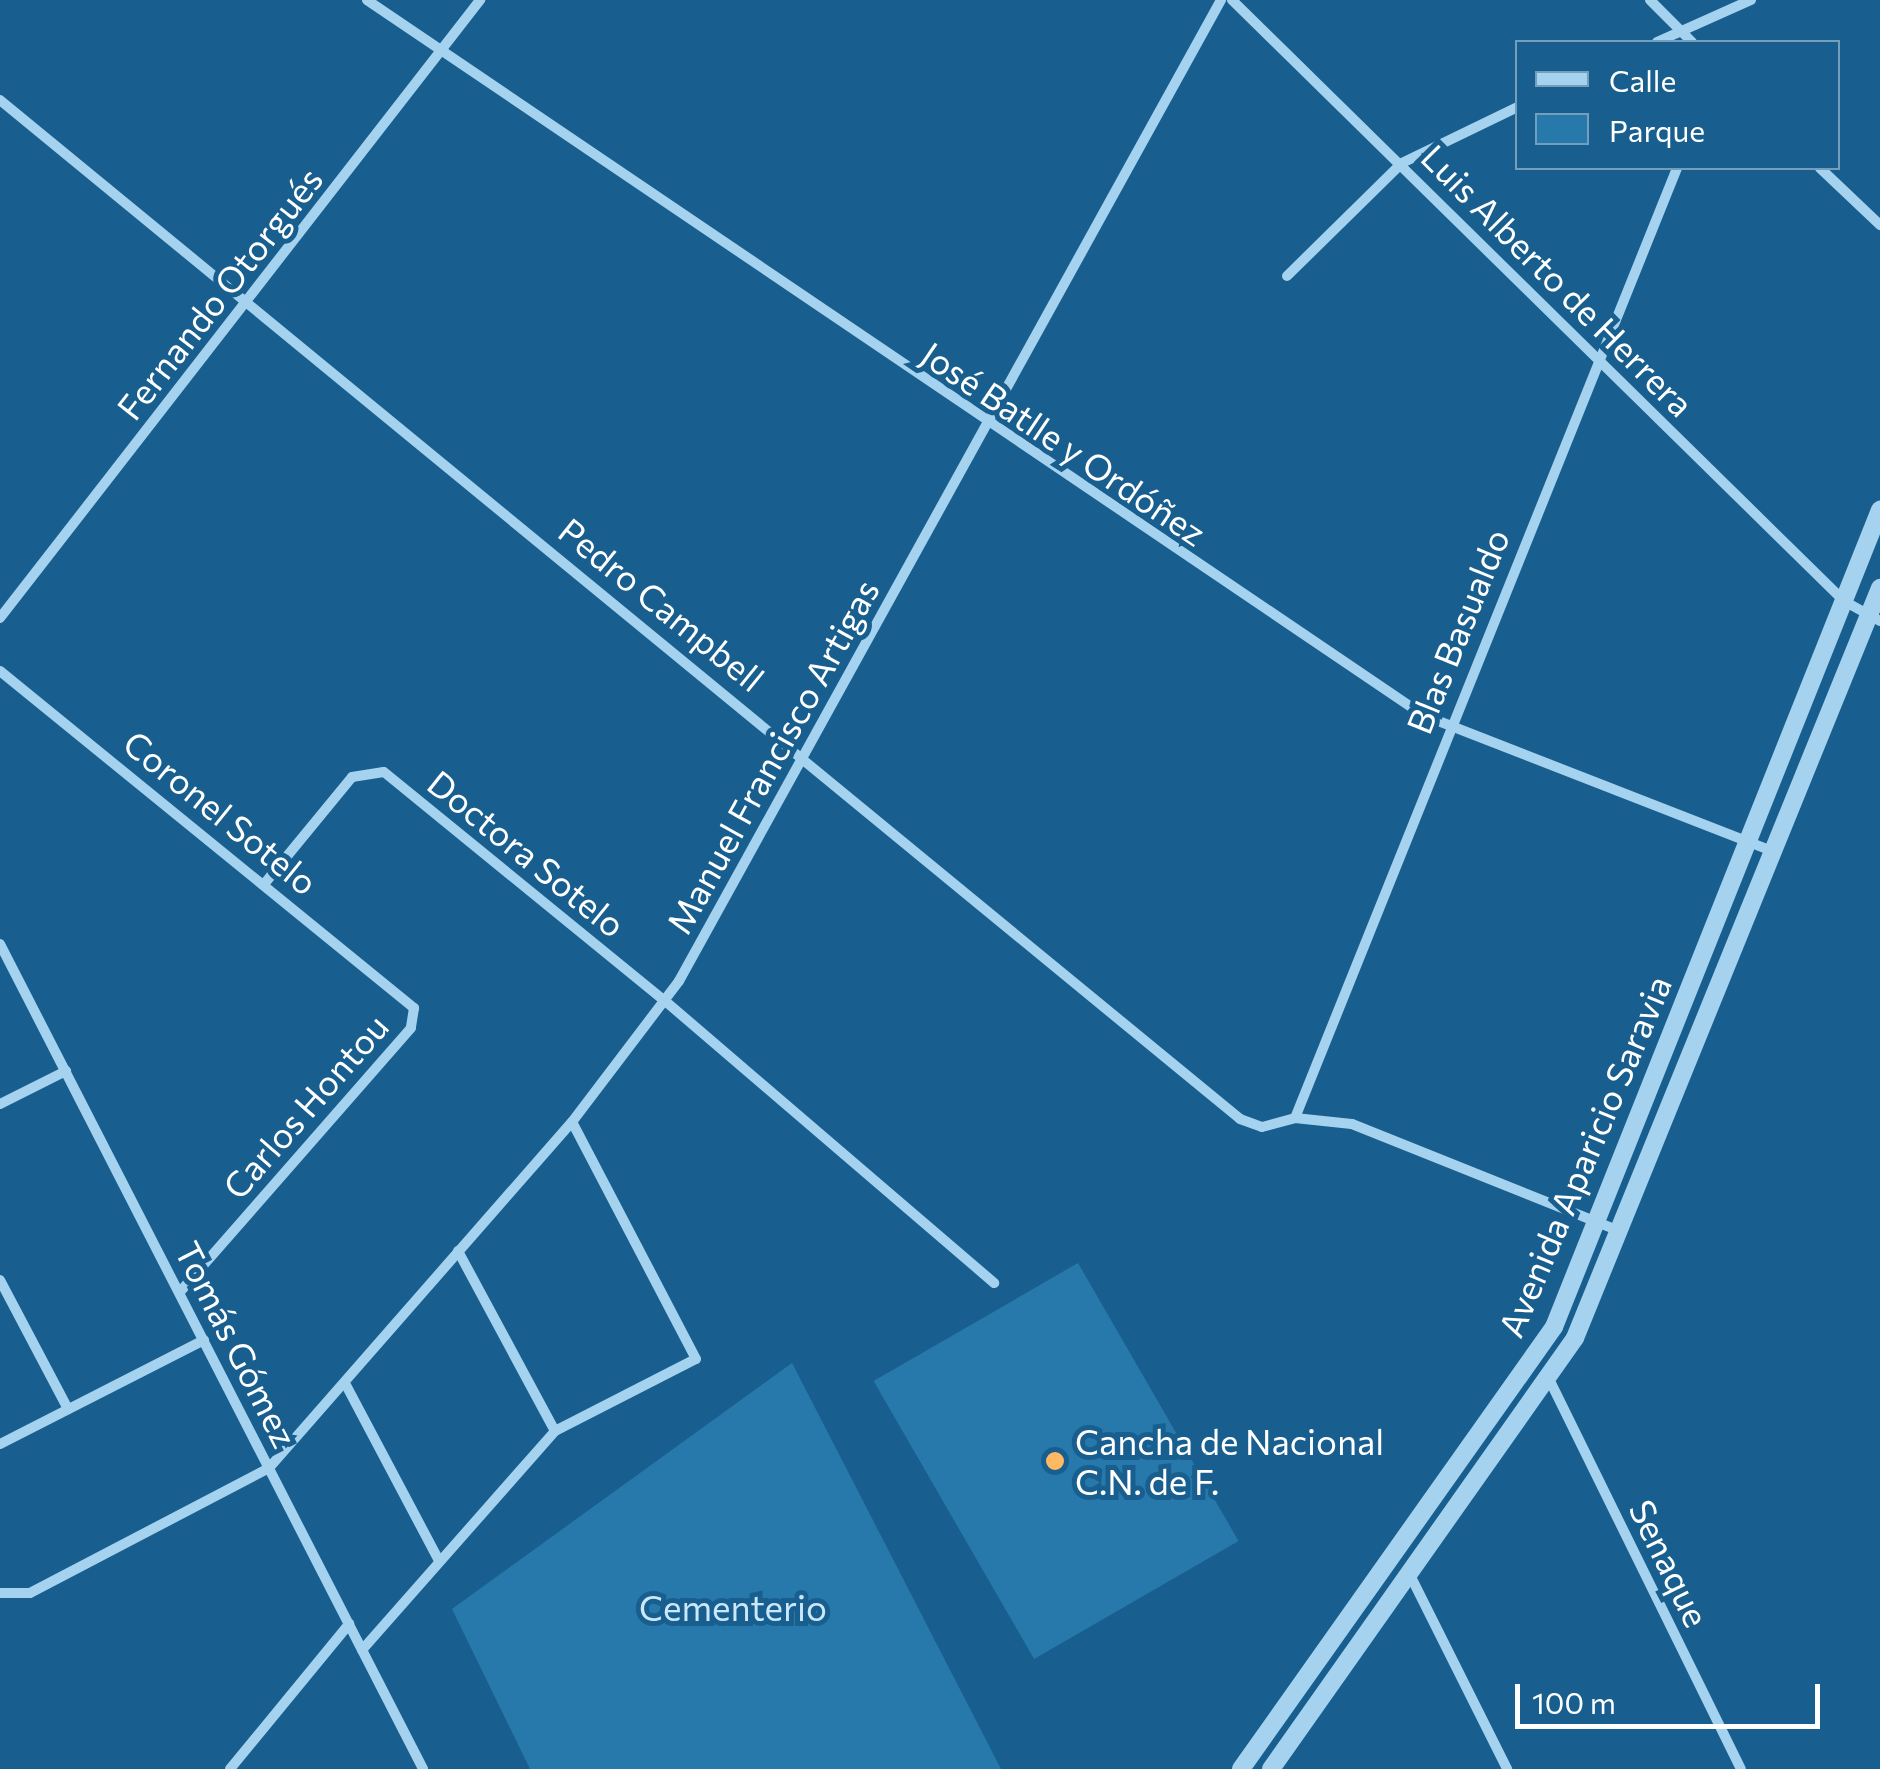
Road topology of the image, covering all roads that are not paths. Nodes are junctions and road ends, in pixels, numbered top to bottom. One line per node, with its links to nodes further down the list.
1 (366, 0): 10 (street, José Batlle y Ordóñez)
2 (480, 0): 10 (street, Fernando Otorgués)
3 (1221, 0): 20 (street, Manuel Francisco Artigas)
4 (1232, 0): 13 (street, Luis Alberto de Herrera)
5 (1650, 0): 7 (street)
6 (1751, 0): 7 (street)
7 (1682, 31): 8 (street); 9 (street)
8 (1662, 40)
9 (1690, 40)
10 (440, 50): 18 (street, Fernando Otorgués); 20 (street, José Batlle y Ordóñez)
11 (0, 100): 18 (street, Pedro Campbell)
12 (1515, 107): 13 (street)
13 (1402, 163): 17 (street); 19 (street, Luis Alberto de Herrera)
14 (1676, 170): 19 (street, Blas Basualdo)
15 (1822, 170): 16 (street)
16 (1880, 224)
17 (1287, 276)
18 (248, 302): 25 (street, Fernando Otorgués); 28 (street, Pedro Campbell)
19 (1598, 359): 23 (street, Luis Alberto de Herrera); 27 (street, Blas Basualdo)
20 (984, 424): 27 (street, José Batlle y Ordóñez); 28 (street, Manuel Francisco Artigas)
21 (1880, 510): 23 (street, Avenida Aparicio Saravia)
22 (1880, 588): 24 (street, Avenida Aparicio Saravia)
23 (1844, 600): 24 (street, Luis Alberto de Herrera); 29 (street, Avenida Aparicio Saravia)
24 (1875, 616): 30 (street, Avenida Aparicio Saravia)
25 (0, 618)
26 (0, 670): 31 (street, Coronel Sotelo)
27 (1448, 725): 29 (street, José Batlle y Ordóñez); 37 (street, Blas Basualdo)
28 (804, 756): 34 (street, Manuel Francisco Artigas); 37 (street, Pedro Campbell)
29 (1746, 843): 30 (street, José Batlle y Ordóñez); 39 (street, Avenida Aparicio Saravia)
30 (1774, 852): 40 (street, Avenida Aparicio Saravia)
31 (265, 882): 33 (street, Coronel Sotelo); 34 (street, Doctora Sotelo)
32 (0, 944): 35 (street, Tomás Gómez)
33 (407, 997): 44 (street, Carlos Hontou)
34 (664, 1000): 38 (street, Manuel Francisco Artigas); 43 (street, Doctora Sotelo)
35 (66, 1071): 36 (street); 44 (street, Tomás Gómez)
36 (0, 1104)
37 (1294, 1118): 39 (street, Pedro Campbell)
38 (572, 1122): 41 (street, Manuel Francisco Artigas); 51 (street)
39 (1598, 1223): 40 (street, Pedro Campbell); 45 (street, Avenida Aparicio Saravia)
40 (1621, 1232): 46 (street, Avenida Aparicio Saravia)
41 (458, 1251): 49 (street, Manuel Francisco Artigas); 51 (street)
42 (0, 1280): 50 (street)
43 (994, 1283)
44 (180, 1292): 47 (street, Tomás Gómez)
45 (1554, 1327): 46 (street); 61 (street, Avenida Aparicio Saravia)
46 (1575, 1338): 48 (street, Avenida Aparicio Saravia)
47 (204, 1340): 50 (street); 53 (street, Tomás Gómez)
48 (1550, 1381): 55 (street, Avenida Aparicio Saravia); 64 (street, Senaque)
49 (346, 1385): 53 (street, Manuel Francisco Artigas); 54 (street)
50 (68, 1409): 52 (street)
51 (555, 1431): 54 (street)
52 (0, 1444)
53 (269, 1468): 56 (street, Manuel Francisco Artigas); 57 (street, Tomás Gómez)
54 (439, 1561): 58 (street)
55 (1412, 1577): 62 (street, Avenida Aparicio Saravia); 63 (street)
56 (0, 1595)
57 (349, 1624): 58 (street, Tomás Gómez); 59 (street)
58 (362, 1650): 60 (street, Tomás Gómez)
59 (230, 1769)
60 (422, 1769)
61 (1241, 1769)
62 (1271, 1769)
63 (1506, 1769)
64 (1741, 1769)

